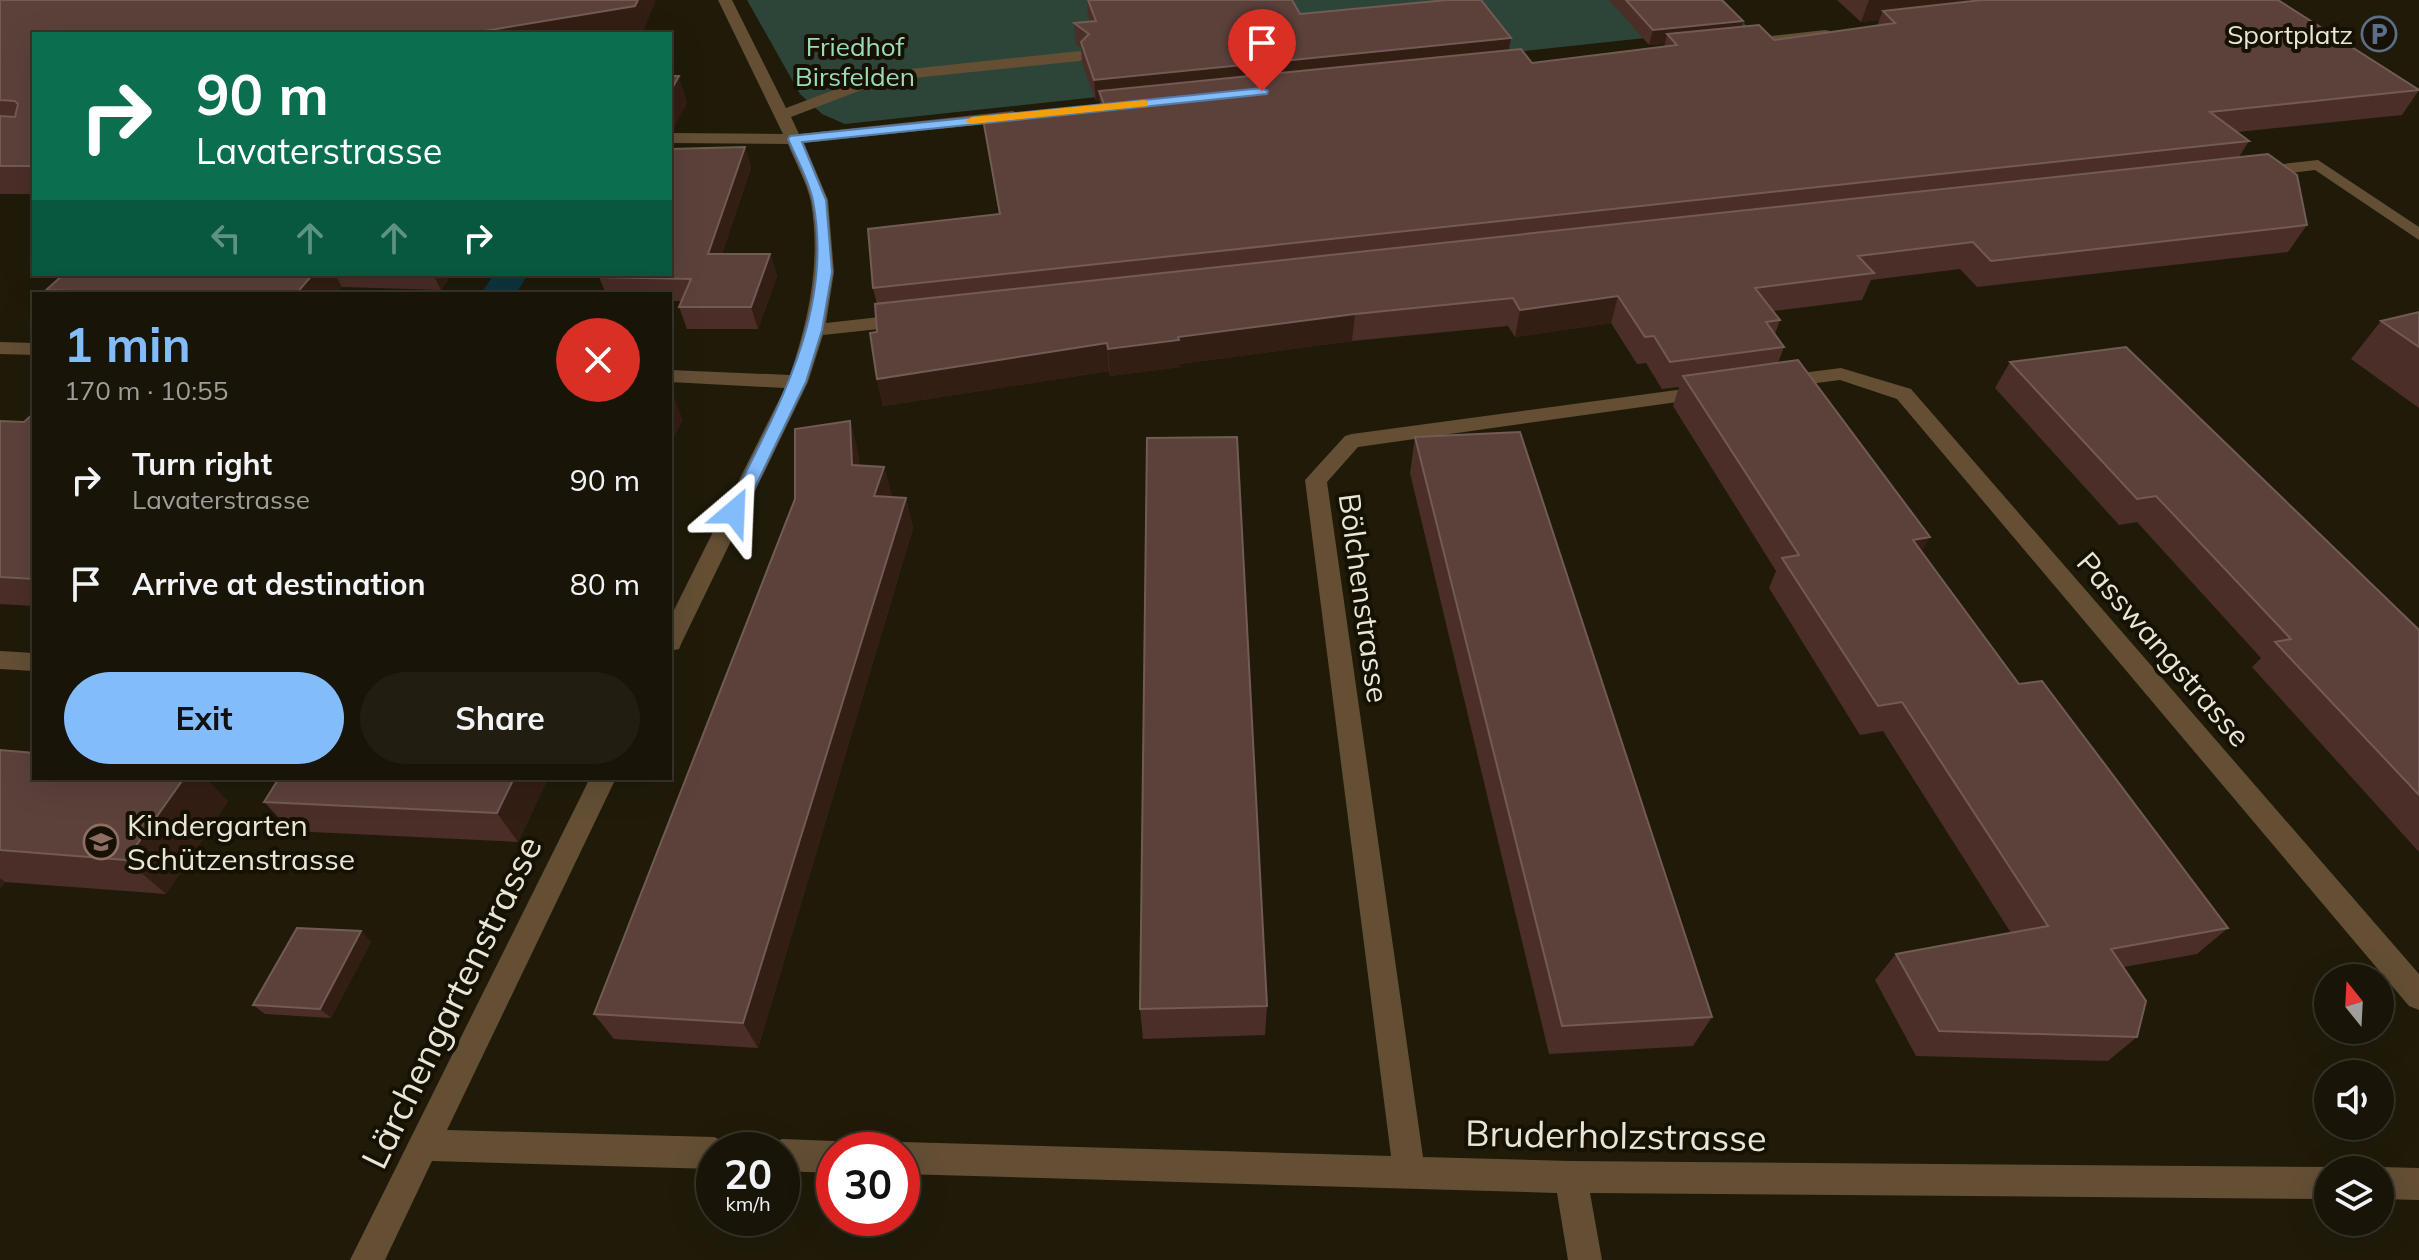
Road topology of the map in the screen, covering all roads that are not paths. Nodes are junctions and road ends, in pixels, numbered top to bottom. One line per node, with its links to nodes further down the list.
1 (725, 0): 5 (street)
2 (1841, 32): 3 (street)
3 (1730, 44)
4 (1080, 56): 5 (street)
5 (782, 115): 8 (street)
6 (1032, 115): 8 (street)
7 (672, 138): 8 (street)
8 (794, 139): 12 (street)
9 (2239, 174): 10 (street)
10 (2419, 235)
11 (925, 318): 12 (street)
12 (815, 330): 16 (street)
13 (0, 348): 14 (street)
14 (32, 349)
15 (672, 376): 16 (street)
16 (798, 382): 19 (street)
17 (1762, 384): 23 (street, Passwangstrasse)
18 (1731, 389): 27 (street, Bölchenstrasse)
19 (672, 638)
20 (0, 660): 21 (street)
21 (32, 662)
22 (602, 780): 24 (street, Lärchengartenstrasse)
23 (2419, 996)
24 (424, 1145): 25 (street); 32 (street, Lärchengartenstrasse)
25 (696, 1153)
26 (920, 1158): 27 (street, Bruderholzstrasse)
27 (1409, 1171): 28 (street, Bruderholzstrasse)
28 (1571, 1177): 29 (street, Bruderholzstrasse); 33 (street)
29 (2314, 1183)
30 (2394, 1183): 31 (street)
31 (2419, 1184)
32 (367, 1260)
33 (1585, 1260)

